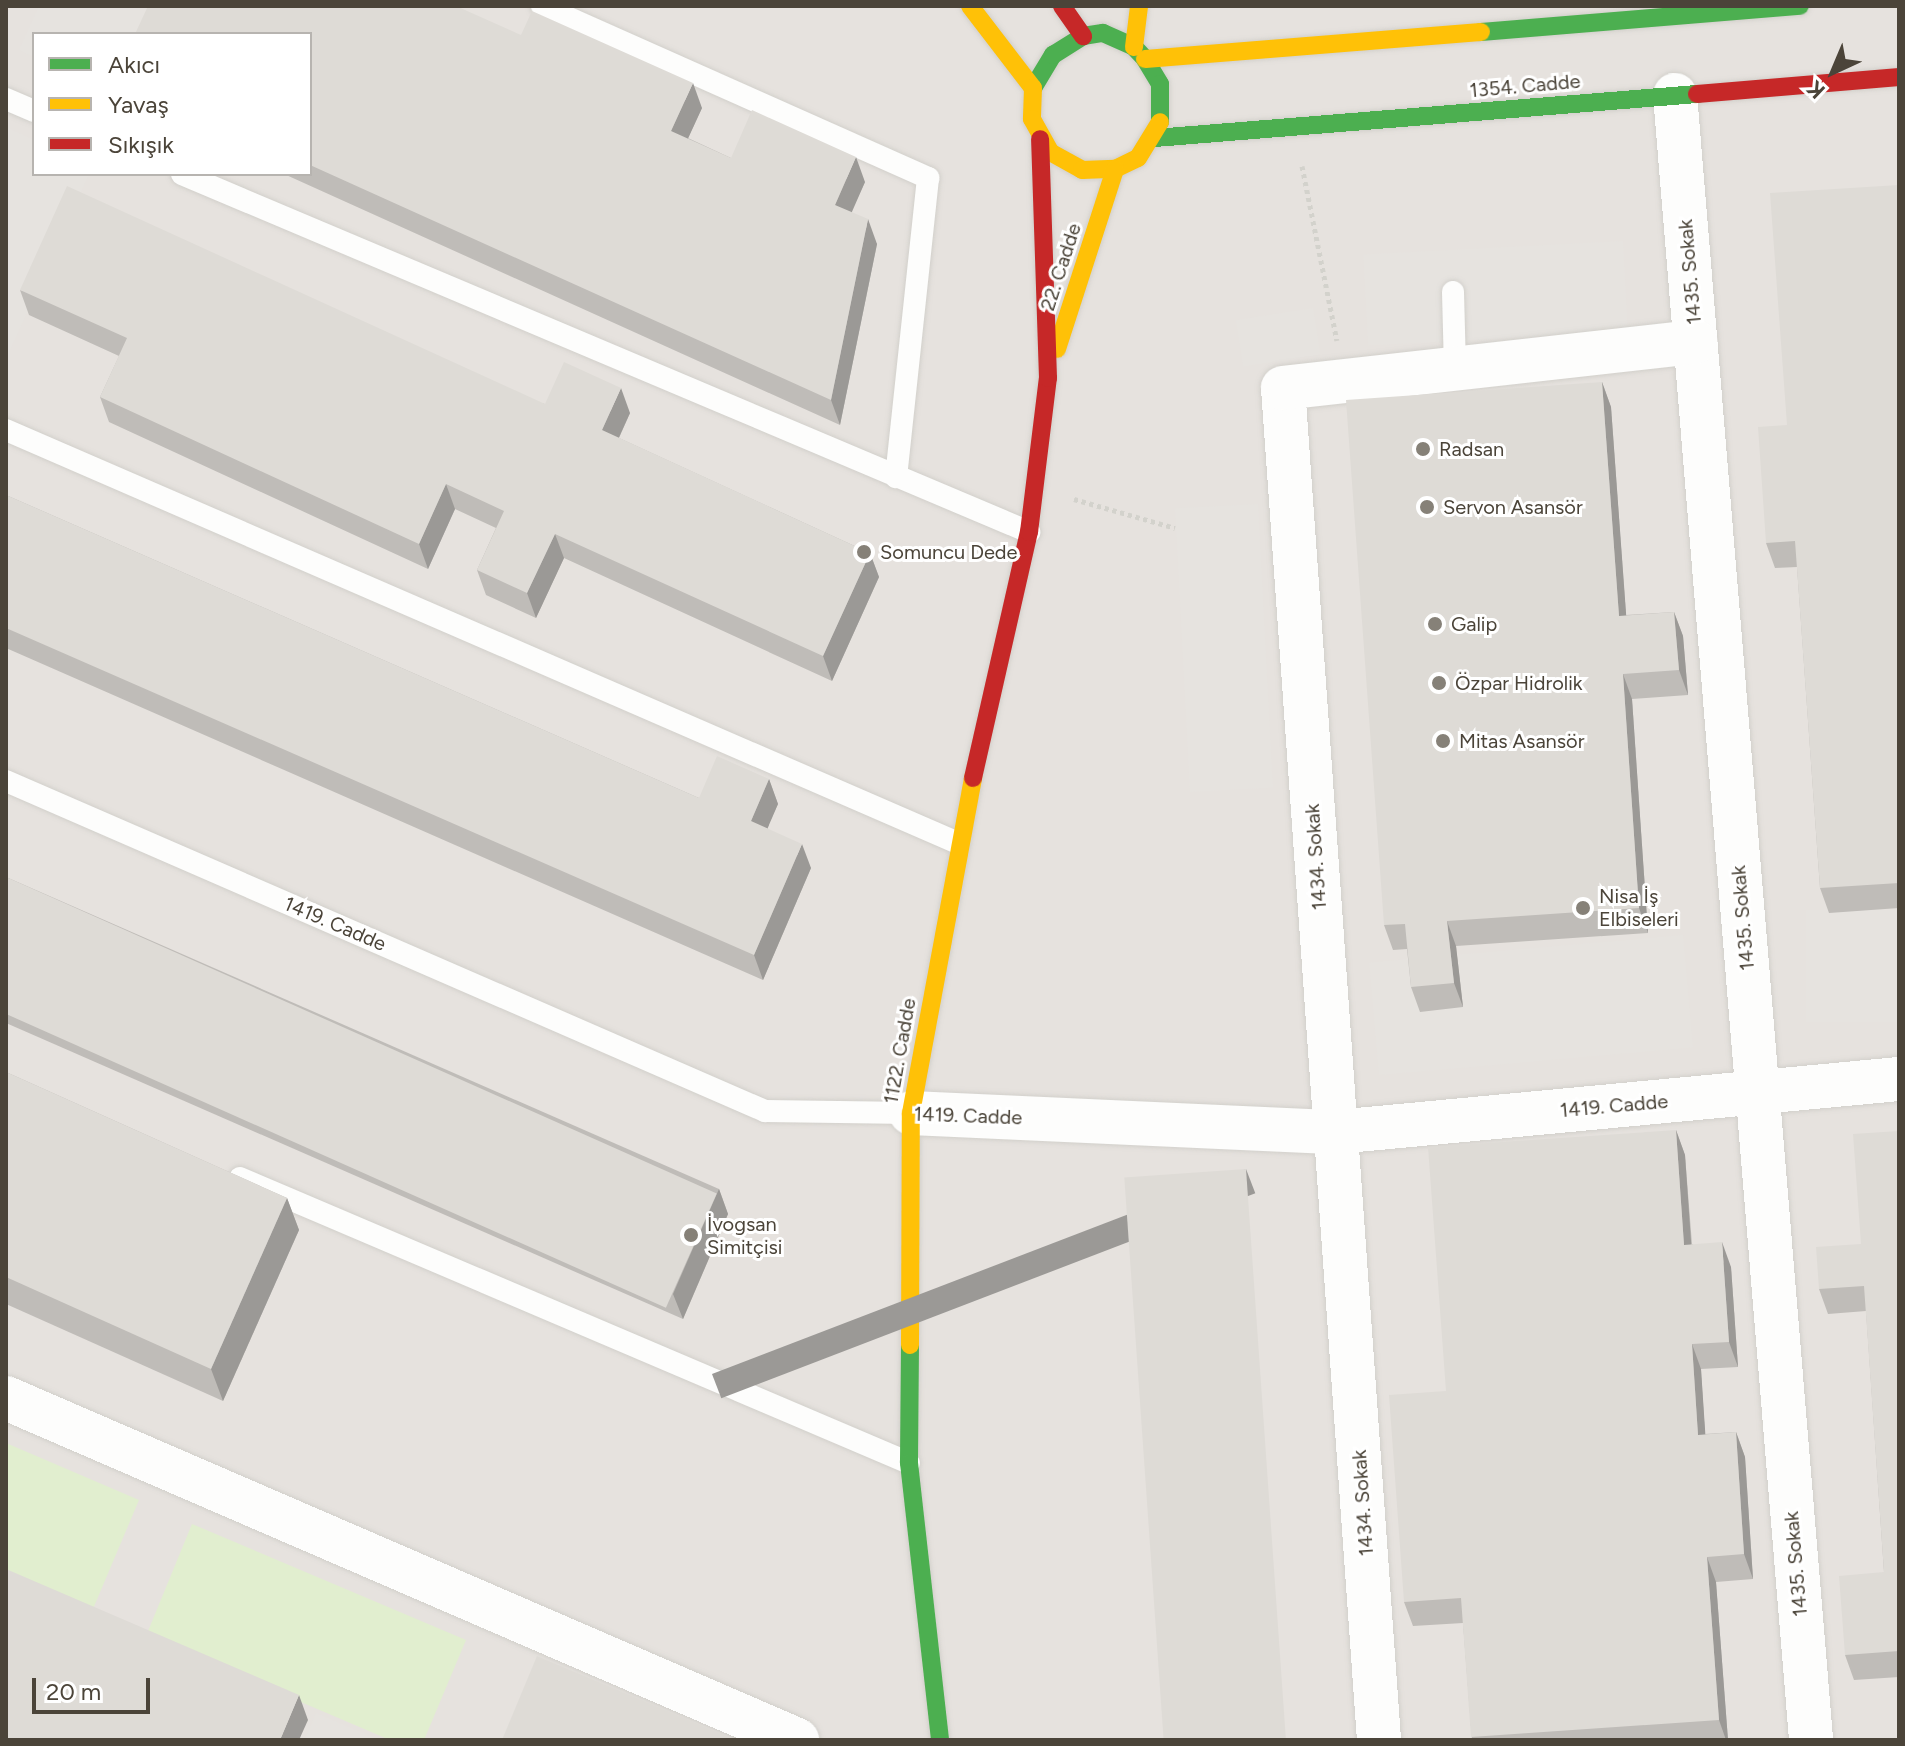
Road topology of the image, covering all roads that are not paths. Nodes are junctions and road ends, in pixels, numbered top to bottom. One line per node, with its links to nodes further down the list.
1 (542, 6): 22 (lane)
2 (970, 6): 9 (main road)
3 (1062, 6): 6 (main road)
4 (1139, 6): 7 (main road)
5 (1800, 6): 7 (main road)
6 (1083, 36): 7 (main road); 9 (main road)
7 (1140, 53): 13 (main road)
8 (1899, 77): 10 (main road, 1354. Cadde)
9 (1033, 88): 14 (main road)
10 (1675, 95): 13 (main road, 1354. Cadde); 18 (street, 1435. Sokak)
11 (6, 99): 12 (lane)
12 (32, 110)
13 (1155, 138): 15 (main road)
14 (1040, 139): 15 (main road); 20 (main road)
15 (1115, 169): 20 (main road, 22. Cadde)
16 (187, 176): 22 (lane)
17 (1453, 292): 19 (lane)
18 (1695, 342): 19 (street, 1434. Sokak); 27 (street, 1435. Sokak)
19 (1455, 369): 29 (street, 1434. Sokak)
20 (1048, 378): 23 (main road, 1122. Cadde)
21 (6, 430): 25 (lane)
22 (896, 477): 23 (lane)
23 (1029, 532): 25 (main road, 1122. Cadde)
24 (6, 781): 28 (lane, 1419. Cadde)
25 (958, 843): 28 (main road, 1122. Cadde)
26 (1899, 1079): 27 (street, 1419. Cadde)
27 (1758, 1092): 29 (street, 1419. Cadde); 36 (street, 1435. Sokak)
28 (911, 1113): 29 (street, 1419. Cadde); 32 (main road, 1122. Cadde)
29 (1336, 1132): 35 (street, 1434. Sokak)
30 (224, 1171): 32 (lane)
31 (6, 1398): 33 (street)
32 (909, 1463): 34 (main road, 1122. Cadde)
33 (797, 1740)
34 (940, 1740)
35 (1379, 1740)
36 (1811, 1740)

